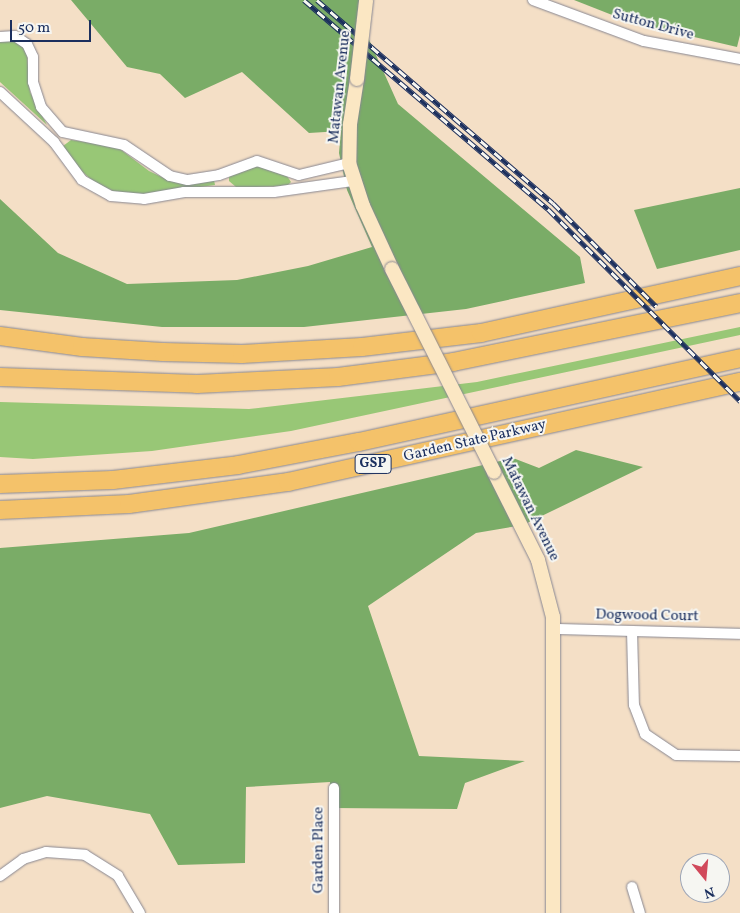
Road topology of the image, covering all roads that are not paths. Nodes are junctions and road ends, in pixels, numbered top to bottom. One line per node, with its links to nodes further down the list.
1 (366, 0): 8 (street, Matawan Avenue, bridge)
2 (533, 0): 4 (street, Sutton Drive)
3 (0, 37): 6 (street)
4 (740, 59)
5 (0, 92): 7 (street)
6 (62, 132): 7 (street); 9 (street)
7 (54, 142): 13 (street)
8 (349, 163): 10 (street); 11 (street, Matawan Avenue)
9 (219, 175): 10 (street); 13 (street)
10 (299, 175): 12 (street)
11 (352, 181): 12 (street); 22 (street, Matawan Avenue, bridge)
12 (300, 188): 13 (street)
13 (224, 191)
14 (740, 276): 16 (highway)
15 (740, 303): 18 (highway)
16 (0, 336)
17 (740, 358): 20 (highway, Garden State Parkway / GSP)
18 (0, 377)
19 (740, 382): 21 (highway, Garden State Parkway / GSP)
20 (0, 484)
21 (0, 510)
22 (554, 629): 23 (street, Dogwood Court); 31 (street, Matawan Avenue)
23 (632, 631): 24 (street, Dogwood Court); 25 (street)
24 (740, 634)
25 (740, 756)
26 (334, 788): 30 (street, Garden Place)
27 (0, 876): 29 (street)
28 (632, 887): 32 (street)
29 (140, 913)
30 (334, 913)
31 (553, 913)
32 (640, 913)

